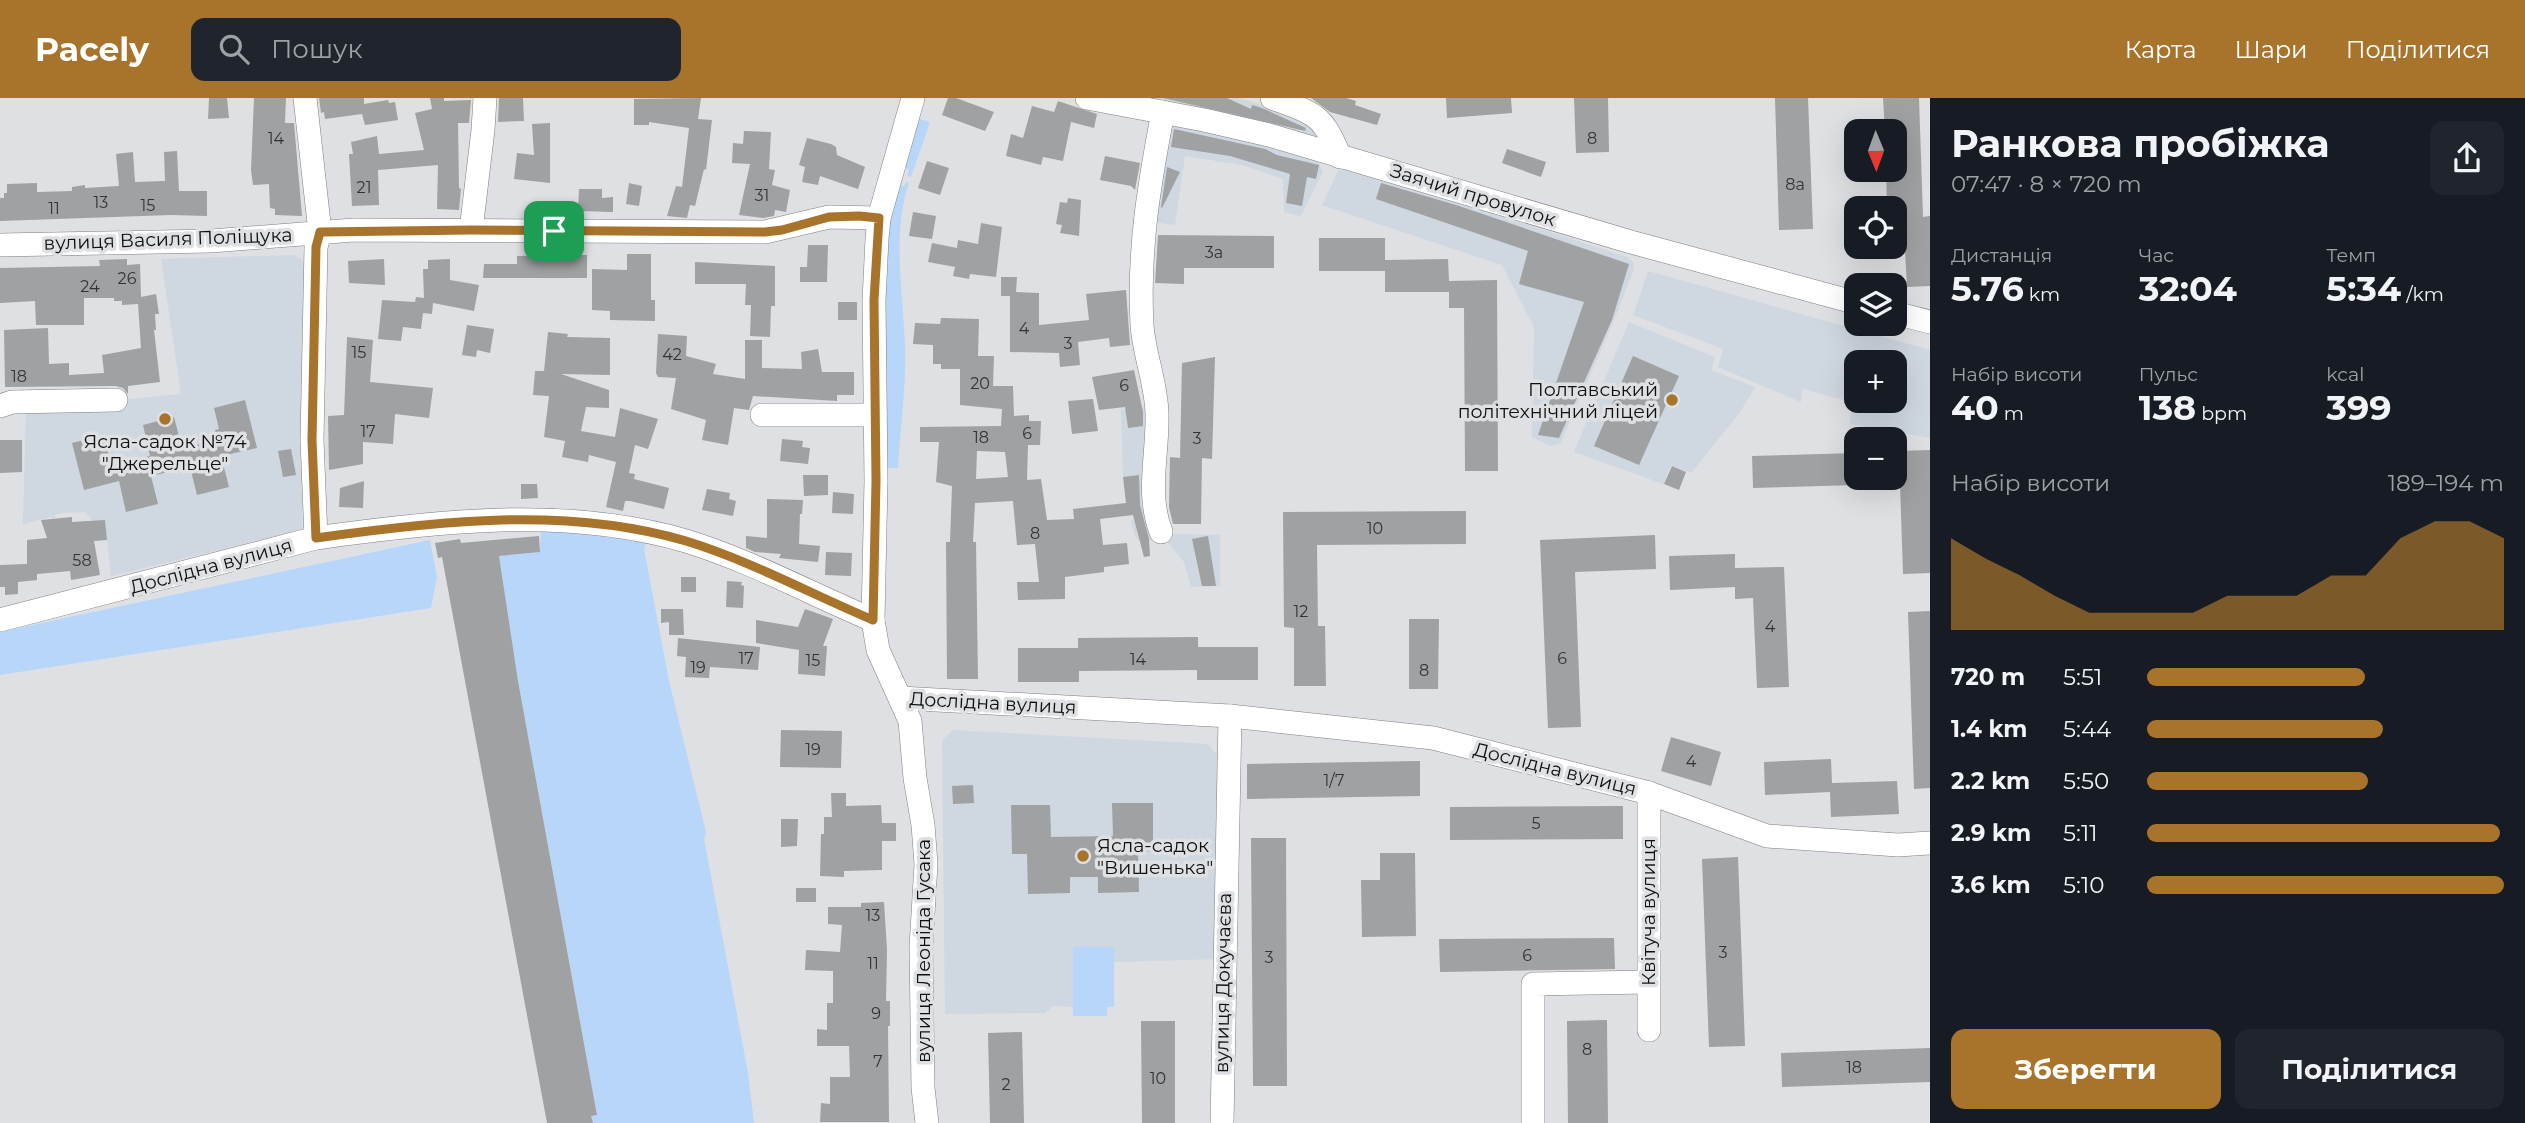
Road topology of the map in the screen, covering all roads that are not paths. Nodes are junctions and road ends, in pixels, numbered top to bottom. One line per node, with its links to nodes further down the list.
1 (305, 98): 10 (street)
2 (485, 98): 9 (street)
3 (913, 98): 8 (street)
4 (1087, 98): 6 (street, Заячий провулок)
5 (1272, 98): 7 (street)
6 (1163, 112): 7 (street, Заячий провулок); 19 (street)
7 (1340, 157): 12 (street, Заячий провулок)
8 (879, 218): 9 (street, вулиця Василя Поліщука); 18 (street)
9 (471, 230): 10 (street, вулиця Василя Поліщука)
10 (320, 232): 11 (street, вулиця Василя Поліщука); 20 (street)
11 (0, 245)
12 (1844, 299)
13 (1907, 316): 14 (street)
14 (1930, 323)
15 (116, 400): 16 (street)
16 (0, 406)
17 (762, 415): 18 (street)
18 (876, 415): 22 (street)
19 (1161, 532)
20 (316, 538): 21 (street, Дослідна вулиця); 22 (street, Дослідна вулиця)
21 (0, 620)
22 (873, 620): 23 (street, Дослідна вулиця)
23 (900, 698): 24 (street, Дослідна вулиця); 29 (street, вулиця Леоніда Гусака)
24 (1230, 716): 25 (street, Дослідна вулиця); 30 (street, вулиця Докучаєва)
25 (1649, 793): 26 (street, Дослідна вулиця); 27 (street, Квітуча вулиця)
26 (1930, 843)
27 (1648, 982): 28 (street, Квітуча вулиця); 31 (street)
28 (1649, 1030)
29 (927, 1123)
30 (1222, 1123)
31 (1533, 1123)

